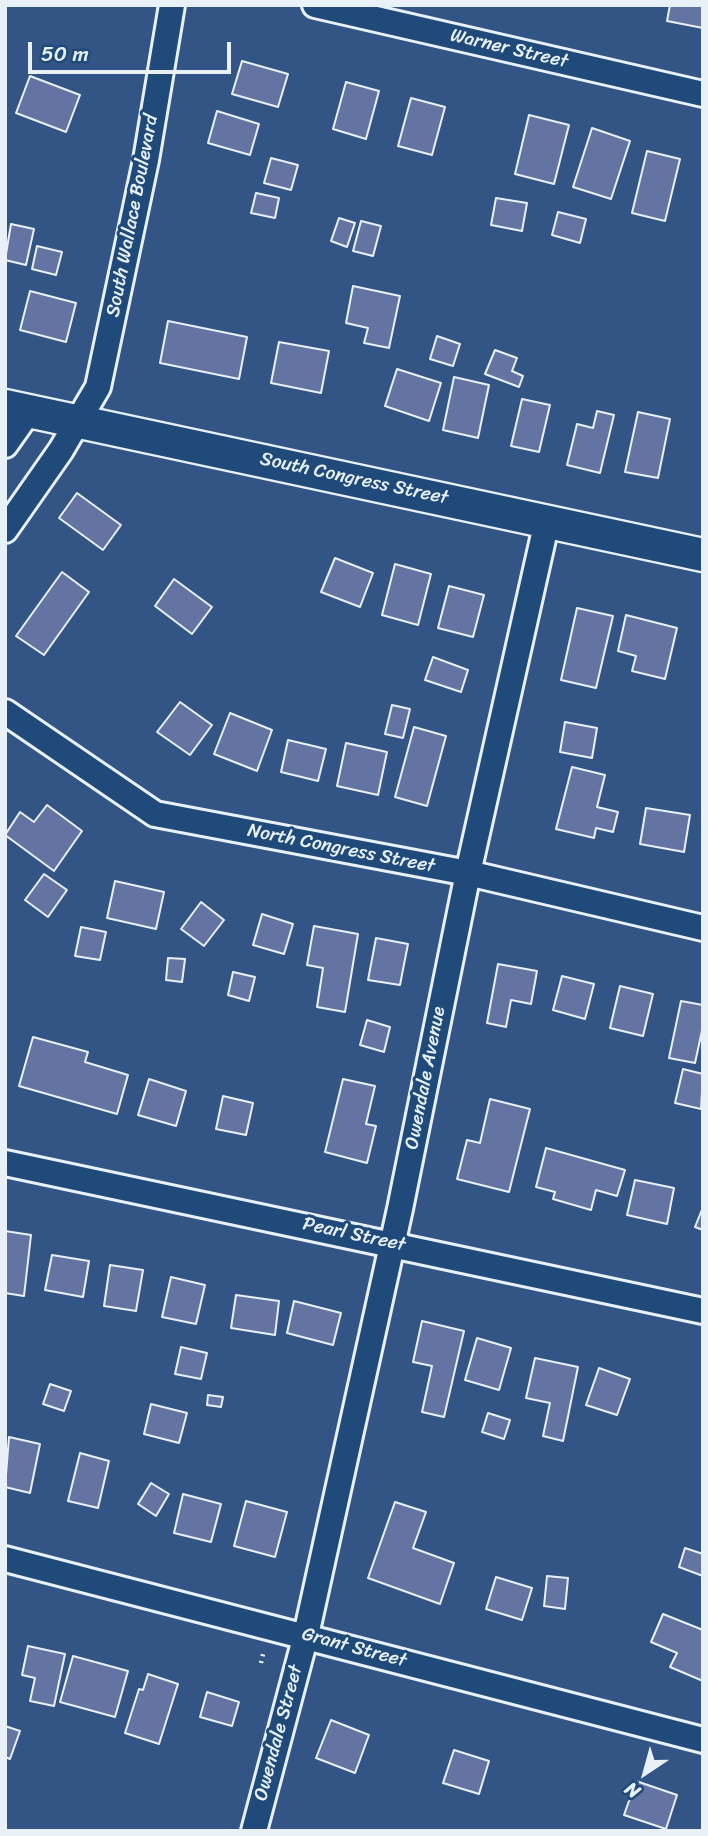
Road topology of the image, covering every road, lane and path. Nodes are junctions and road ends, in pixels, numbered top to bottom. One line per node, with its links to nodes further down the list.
1 (172, 5): 5 (street, South Wallace Boulevard)
2 (316, 5): 3 (street, Warner Street)
3 (703, 94)
4 (17, 408): 5 (street, South Congress Street); 6 (street)
5 (78, 421): 7 (street, South Congress Street); 8 (street, South Wallace Boulevard)
6 (5, 445)
7 (547, 521): 9 (street, South Congress Street); 11 (street, Owendale Avenue)
8 (5, 530)
9 (703, 555)
10 (5, 712): 11 (street, North Congress Street)
11 (468, 873): 12 (street, North Congress Street); 14 (street, Owendale Avenue)
12 (703, 928)
13 (5, 1163): 14 (street, Pearl Street)
14 (391, 1243): 15 (street, Pearl Street); 17 (street, Owendale Avenue)
15 (703, 1311)
16 (5, 1559): 17 (street, Grant Street)
17 (306, 1635): 20 (street, Grant Street); 21 (street, Owendale Street)
18 (264, 1649): 19 (path)
19 (261, 1663)
20 (703, 1740)
21 (254, 1831)

